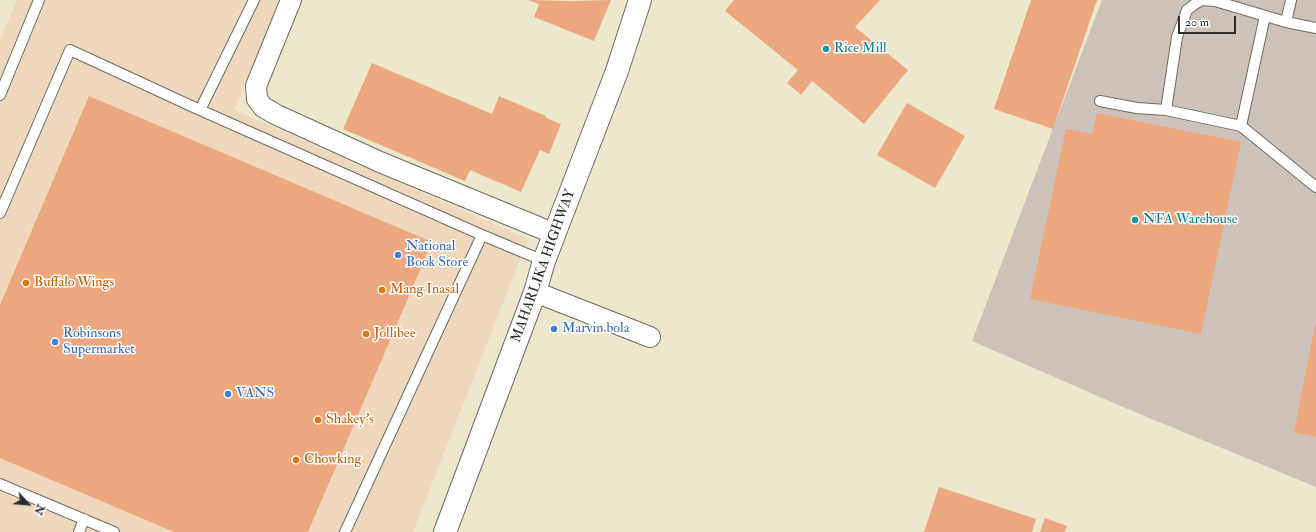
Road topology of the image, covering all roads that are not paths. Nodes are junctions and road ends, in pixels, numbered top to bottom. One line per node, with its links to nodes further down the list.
1 (39, 0): 10 (lane)
2 (254, 0): 12 (lane)
3 (291, 0): 17 (street)
4 (640, 0): 17 (main road, MAHARLIKA HIGHWAY)
5 (1202, 0): 7 (lane); 13 (lane)
6 (1291, 0): 8 (lane)
7 (1265, 16): 8 (lane); 14 (lane)
8 (1286, 22): 9 (lane)
9 (1316, 28)
10 (0, 95)
11 (1100, 101): 13 (lane)
12 (200, 110): 16 (lane); 18 (lane)
13 (1166, 110): 14 (lane)
14 (1241, 126): 15 (lane)
15 (1316, 188)
16 (0, 213)
17 (555, 234): 19 (main road, MAHARLIKA HIGHWAY)
18 (482, 235): 19 (lane); 26 (lane)
19 (544, 261): 20 (main road, MAHARLIKA HIGHWAY)
20 (534, 292): 21 (street); 27 (main road, MAHARLIKA HIGHWAY)
21 (650, 337)
22 (0, 484): 23 (lane)
23 (84, 519): 24 (lane); 25 (lane)
24 (80, 532)
25 (114, 532)
26 (345, 532)
27 (445, 532)

